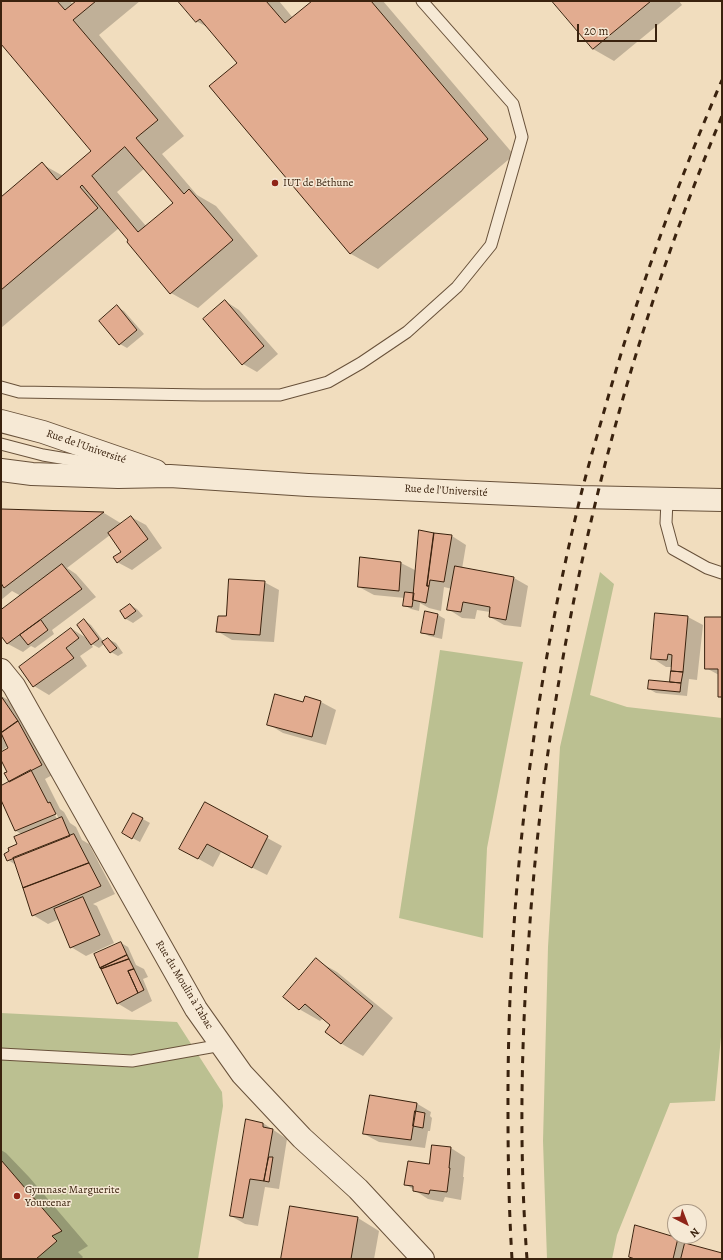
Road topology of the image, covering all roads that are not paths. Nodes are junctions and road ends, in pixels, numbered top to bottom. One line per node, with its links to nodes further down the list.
1 (422, 1): 2 (lane)
2 (1, 387)
3 (1, 421): 6 (street, Rue de l'Université)
4 (1, 444): 6 (lane)
5 (1, 470): 6 (street, Rue de l'Université)
6 (170, 476): 7 (street, Rue de l'Université)
7 (667, 500): 8 (street, Rue de l'Université); 9 (lane)
8 (722, 500)
9 (722, 573)
10 (1, 670): 11 (street, Rue du Moulin à Tabac)
11 (222, 1045): 12 (lane); 13 (street, Rue du Moulin à Tabac)
12 (1, 1054)
13 (423, 1259)

